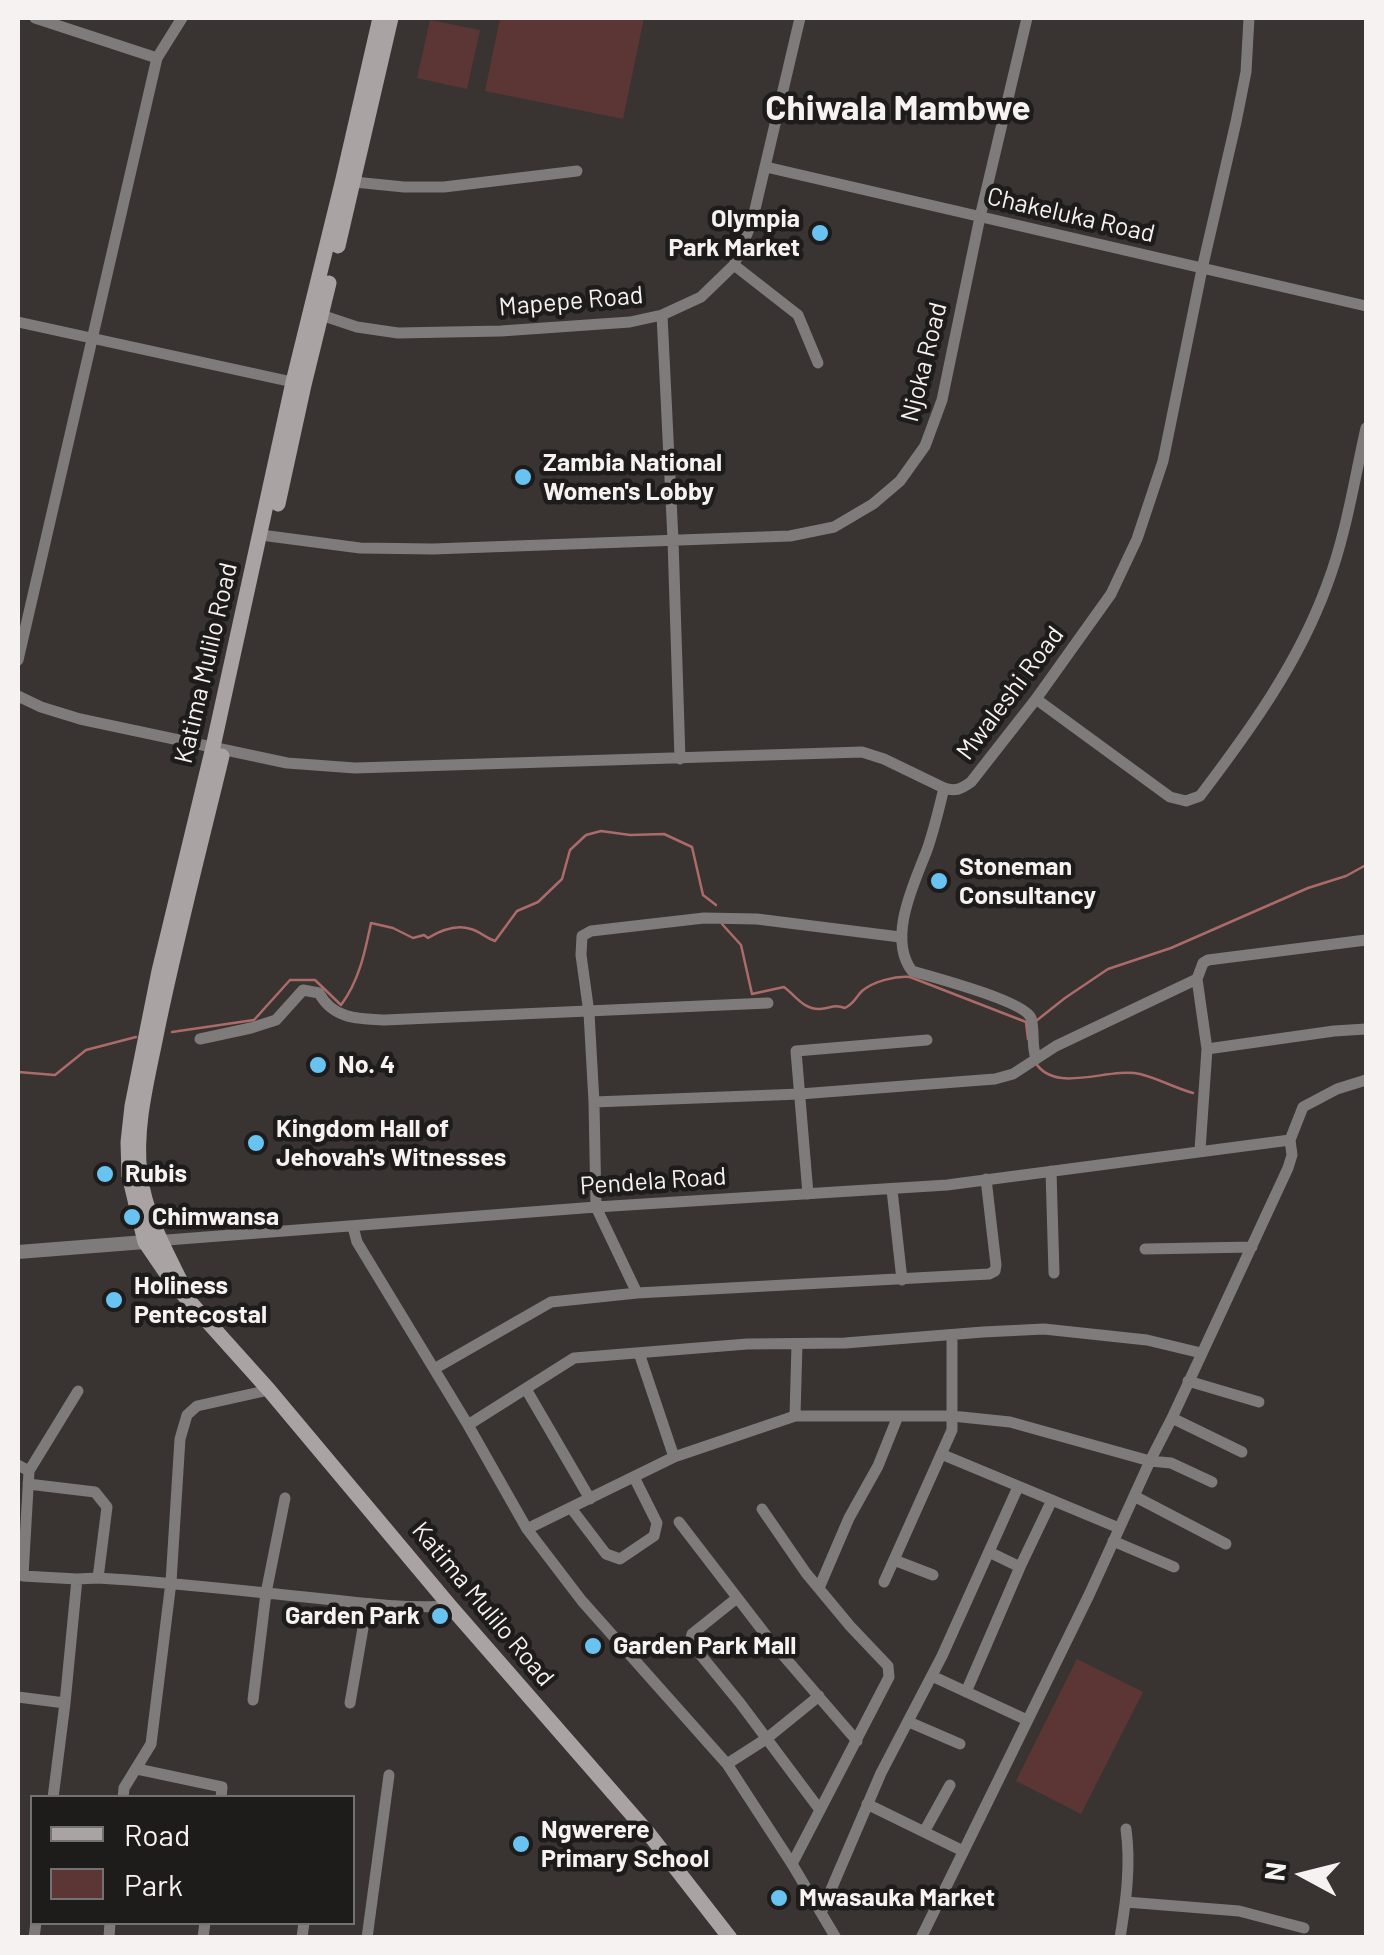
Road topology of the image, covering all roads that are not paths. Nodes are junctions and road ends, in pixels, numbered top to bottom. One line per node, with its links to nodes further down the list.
1 (35, 18): 8 (street)
2 (182, 18): 8 (street)
3 (380, 18): 21 (main road, Katima Mulilo Road)
4 (391, 18): 11 (main road, Katima Mulilo Road)
5 (800, 18): 9 (street, Mapepe Road)
6 (1027, 18): 12 (street, Njoka Road)
7 (1250, 18): 14 (street, Mwaleshi Road)
8 (157, 58): 19 (street)
9 (766, 167): 12 (street, Chakeluka Road); 13 (street, Mapepe Road)
10 (577, 171): 11 (street)
11 (354, 182): 16 (main road, Katima Mulilo Road)
12 (980, 217): 14 (street, Chakeluka Road); 24 (street, Njoka Road)
13 (734, 265): 17 (street, Mapepe Road); 20 (street)
14 (1202, 269): 15 (street, Chakeluka Road); 27 (street, Mwaleshi Road)
15 (1366, 306)
16 (321, 315): 17 (street, Mapepe Road); 21 (main road, Katima Mulilo Road)
17 (662, 315): 24 (street)
18 (18, 322): 19 (street)
19 (91, 336): 21 (street); 25 (street)
20 (818, 363)
21 (298, 383): 23 (main road, Katima Mulilo Road)
22 (1366, 428): 27 (street)
23 (266, 536): 24 (street, Njoka Road); 28 (main road, Katima Mulilo Road)
24 (673, 540): 29 (street)
25 (18, 660)
26 (18, 696): 28 (street, Mwaleshi Road)
27 (1036, 699): 30 (street, Mwaleshi Road)
28 (218, 748): 29 (street, Mwaleshi Road); 52 (main road, Katima Mulilo Road)
29 (680, 759): 30 (street, Mwaleshi Road)
30 (944, 788): 31 (street)
31 (900, 937): 35 (street); 40 (street)
32 (1366, 940): 33 (street)
33 (1198, 979): 39 (street); 40 (street)
34 (768, 1003): 35 (street)
35 (589, 1012): 37 (street); 43 (street)
36 (1366, 1029): 39 (street)
37 (200, 1039)
38 (926, 1040): 42 (street)
39 (1207, 1049): 45 (street)
40 (1036, 1058): 42 (street)
41 (1366, 1080): 44 (street)
42 (800, 1094): 43 (street); 49 (street)
43 (594, 1102): 50 (street)
44 (1290, 1140): 45 (street, Pendela Road); 53 (street)
45 (1200, 1150): 46 (street, Pendela Road)
46 (1051, 1171): 47 (street, Pendela Road); 56 (street)
47 (986, 1179): 48 (street, Pendela Road); 57 (street)
48 (892, 1190): 49 (street, Pendela Road); 57 (street)
49 (808, 1194): 50 (street, Pendela Road)
50 (596, 1207): 51 (street, Pendela Road); 58 (street)
51 (353, 1226): 52 (street, Pendela Road); 63 (street)
52 (152, 1241): 55 (street, Pendela Road); 66 (main road, Katima Mulilo Road)
53 (1252, 1247): 54 (street); 62 (street)
54 (1144, 1249)
55 (18, 1252)
56 (1054, 1273)
57 (902, 1280): 58 (street)
58 (637, 1293): 63 (street)
59 (952, 1336): 60 (street); 62 (street); 71 (street)
60 (796, 1344): 61 (street); 69 (street)
61 (638, 1353): 65 (street); 76 (street)
62 (1201, 1353): 64 (street)
63 (434, 1369): 73 (street)
64 (1188, 1381): 68 (street); 72 (street)
65 (526, 1389): 73 (street); 84 (street)
66 (269, 1390): 100 (street); 106 (main road, Katima Mulilo Road)
67 (78, 1391): 78 (street)
68 (1259, 1402)
69 (795, 1416): 70 (street); 76 (street)
70 (898, 1416): 71 (street); 102 (street)
71 (952, 1416): 75 (street); 77 (street)
72 (1172, 1418): 74 (street); 77 (street)
73 (468, 1425): 90 (street)
74 (1242, 1452)
75 (941, 1454): 81 (street); 94 (street)
76 (674, 1456): 79 (street)
77 (1150, 1461): 80 (street); 82 (street)
78 (25, 1474): 98 (street); 99 (street)
79 (634, 1476): 84 (street); 86 (street)
80 (1212, 1482)
81 (1018, 1487): 85 (street); 93 (street)
82 (1134, 1496): 89 (street); 92 (street)
83 (285, 1498): 103 (street)
84 (590, 1499): 86 (street)
85 (1052, 1500): 89 (street); 96 (street)
86 (571, 1508): 90 (street)
87 (762, 1509): 102 (street)
88 (679, 1522): 104 (street)
89 (1119, 1528): 91 (street)
90 (527, 1529): 119 (street)
91 (1113, 1541): 95 (street); 114 (street)
92 (1226, 1544)
93 (989, 1552): 96 (street); 107 (street)
94 (894, 1560): 97 (street); 101 (street)
95 (1174, 1567)
96 (1020, 1568): 108 (street)
97 (933, 1576)
98 (98, 1578): 99 (street); 100 (street)
99 (77, 1579): 113 (street)
100 (171, 1582): 103 (street); 120 (street)
101 (884, 1582)
102 (818, 1588): 117 (street)
103 (266, 1593): 105 (street); 111 (street)
104 (737, 1598): 109 (street); 116 (street)
105 (366, 1604): 106 (street); 112 (street)
106 (450, 1606): 136 (main road, Katima Mulilo Road)
107 (932, 1676): 108 (street); 115 (street)
108 (966, 1692): 114 (street)
109 (818, 1696): 116 (street); 117 (street)
110 (18, 1697): 113 (street)
111 (253, 1700)
112 (350, 1703)
113 (66, 1704): 123 (street)
114 (1027, 1720): 130 (street)
115 (909, 1722): 118 (street); 126 (street)
116 (766, 1739): 119 (street); 127 (street)
117 (857, 1741): 127 (street)
118 (960, 1744)
119 (727, 1764): 131 (street)
120 (137, 1769): 124 (street); 125 (street)
121 (388, 1775): 135 (street)
122 (950, 1785): 129 (street)
123 (53, 1795)
124 (123, 1795)
125 (221, 1795)
126 (868, 1804): 129 (street); 133 (street)
127 (820, 1810): 131 (street)
128 (1126, 1828): 132 (street)
129 (924, 1832): 130 (street)
130 (963, 1851): 138 (street)
131 (792, 1864): 133 (street)
132 (1126, 1902): 134 (street); 139 (street)
133 (821, 1913): 137 (street)
134 (1304, 1928)
135 (367, 1938)
136 (730, 1938)
137 (836, 1938)
138 (921, 1938)
139 (1120, 1938)

